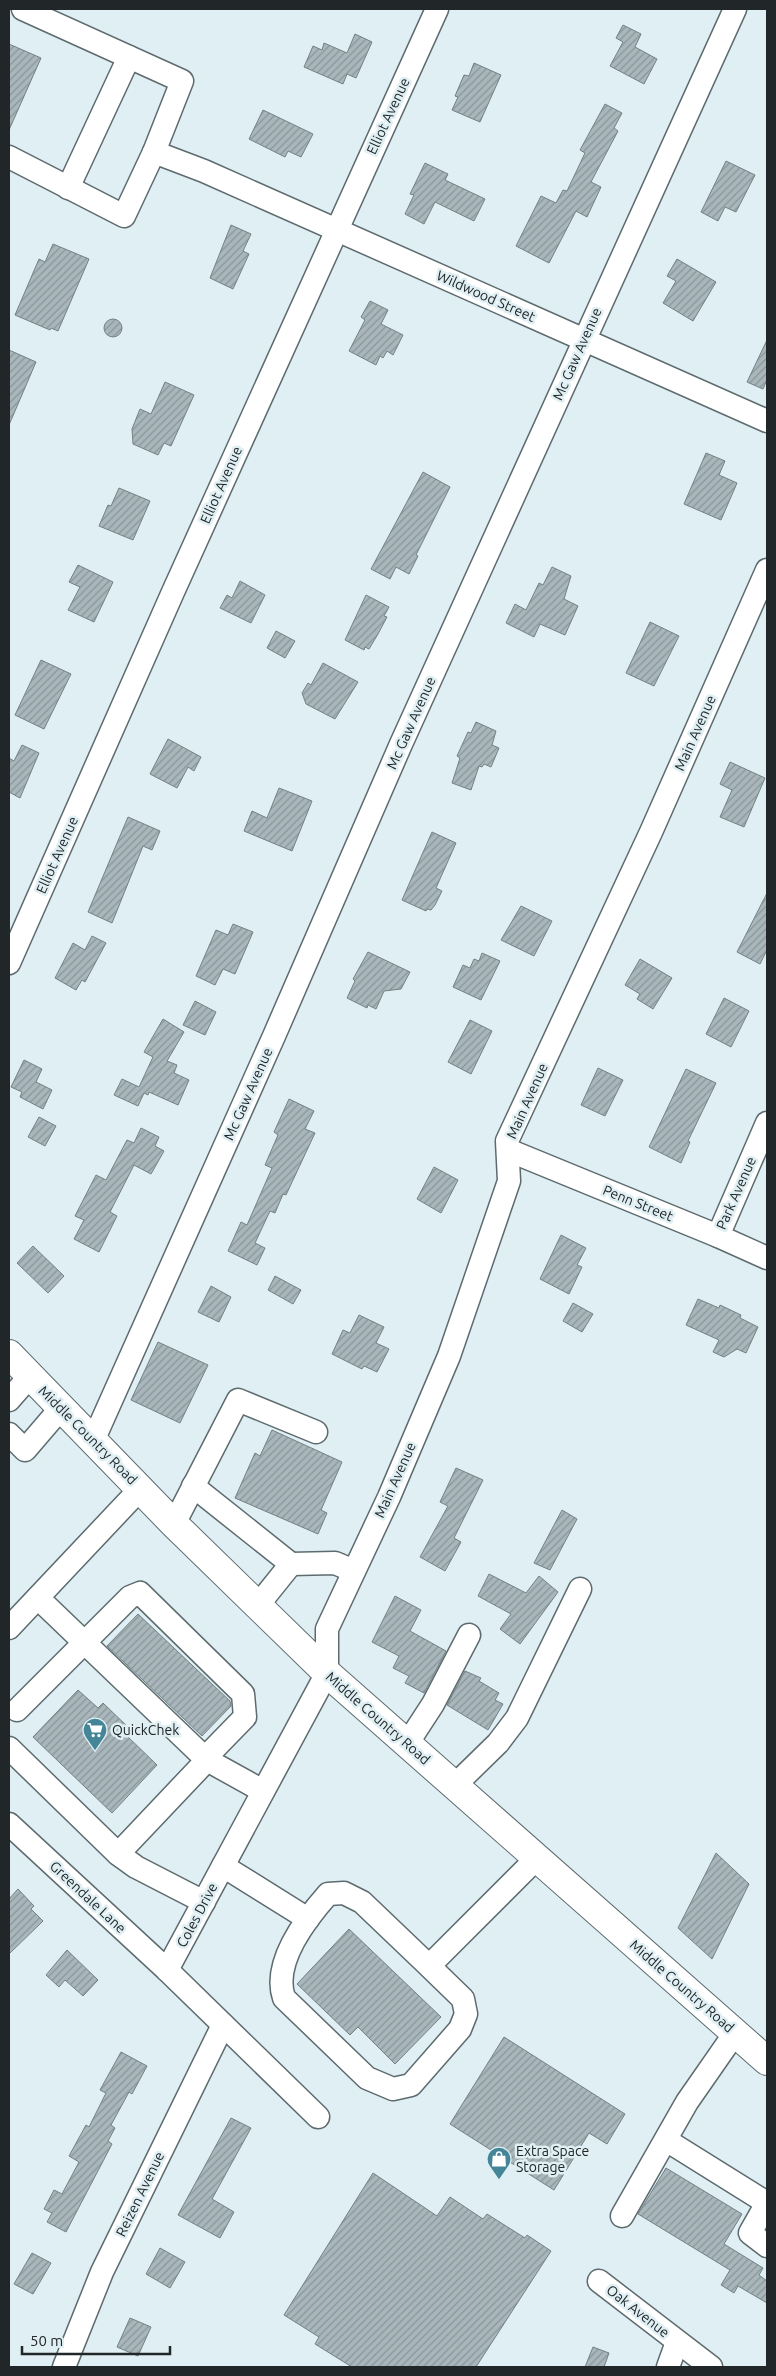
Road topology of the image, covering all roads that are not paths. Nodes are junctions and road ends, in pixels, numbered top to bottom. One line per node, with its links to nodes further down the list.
1 (23, 9): 4 (street)
2 (437, 9): 8 (street, Elliot Avenue)
3 (735, 9): 9 (street, Mc Gaw Avenue)
4 (129, 57): 5 (street); 7 (street)
5 (154, 152): 7 (street); 8 (street, Wildwood Street)
6 (9, 157): 7 (street)
7 (68, 188)
8 (336, 230): 9 (street, Wildwood Street); 12 (street, Elliot Avenue)
9 (584, 340): 10 (street, Wildwood Street); 23 (street, Mc Gaw Avenue)
10 (767, 421)
11 (767, 570): 14 (street, Main Avenue)
12 (9, 964)
13 (767, 1123): 15 (street, Park Avenue)
14 (508, 1150): 15 (street, Penn Street); 28 (street, Main Avenue)
15 (718, 1236): 16 (street, Penn Street)
16 (767, 1258)
17 (9, 1354): 18 (main road, Middle Country Road)
18 (30, 1376): 19 (street); 20 (main road, Middle Country Road)
19 (9, 1400)
20 (61, 1408): 22 (street); 23 (main road, Middle Country Road)
21 (316, 1432): 24 (street)
22 (9, 1434)
23 (93, 1440): 25 (main road, Middle Country Road)
24 (193, 1486): 26 (street); 27 (street)
25 (141, 1488): 26 (main road, Middle Country Road); 30 (street)
26 (174, 1524): 31 (main road, Middle Country Road)
27 (291, 1564): 28 (street); 31 (street)
28 (354, 1571): 35 (street, Main Avenue)
29 (580, 1589): 40 (street)
30 (38, 1598): 32 (street); 34 (street)
31 (258, 1605): 35 (main road, Middle Country Road)
32 (9, 1628)
33 (469, 1635): 37 (street)
34 (83, 1642): 36 (street); 39 (street); 39 (street)
35 (327, 1673): 37 (main road, Middle Country Road); 41 (street, Coles Drive)
36 (12, 1711)
37 (407, 1744): 40 (main road, Middle Country Road)
38 (9, 1748): 43 (street)
39 (206, 1759): 41 (street); 43 (street)
40 (454, 1786): 44 (main road, Middle Country Road)
41 (263, 1791): 45 (street, Coles Drive)
42 (9, 1824): 49 (street, Greendale Lane)
43 (118, 1854): 46 (street)
44 (537, 1858): 48 (street); 51 (main road, Middle Country Road)
45 (223, 1866): 46 (street, Coles Drive); 47 (street)
46 (204, 1902): 49 (street, Coles Drive)
47 (308, 1919): 48 (street); 48 (street)
48 (430, 1966)
49 (167, 1970): 50 (street)
50 (224, 2024): 53 (street); 60 (street, Reizen Avenue)
51 (735, 2032): 52 (main road, Middle Country Road); 54 (street)
52 (767, 2061)
53 (318, 2117)
54 (666, 2140): 55 (street); 56 (street)
55 (767, 2203): 57 (street)
56 (622, 2216)
57 (767, 2246)
58 (599, 2281): 59 (street, Oak Avenue)
59 (678, 2342): 61 (street); 62 (street, Oak Avenue)
60 (64, 2367)
61 (668, 2367)
62 (711, 2367)

